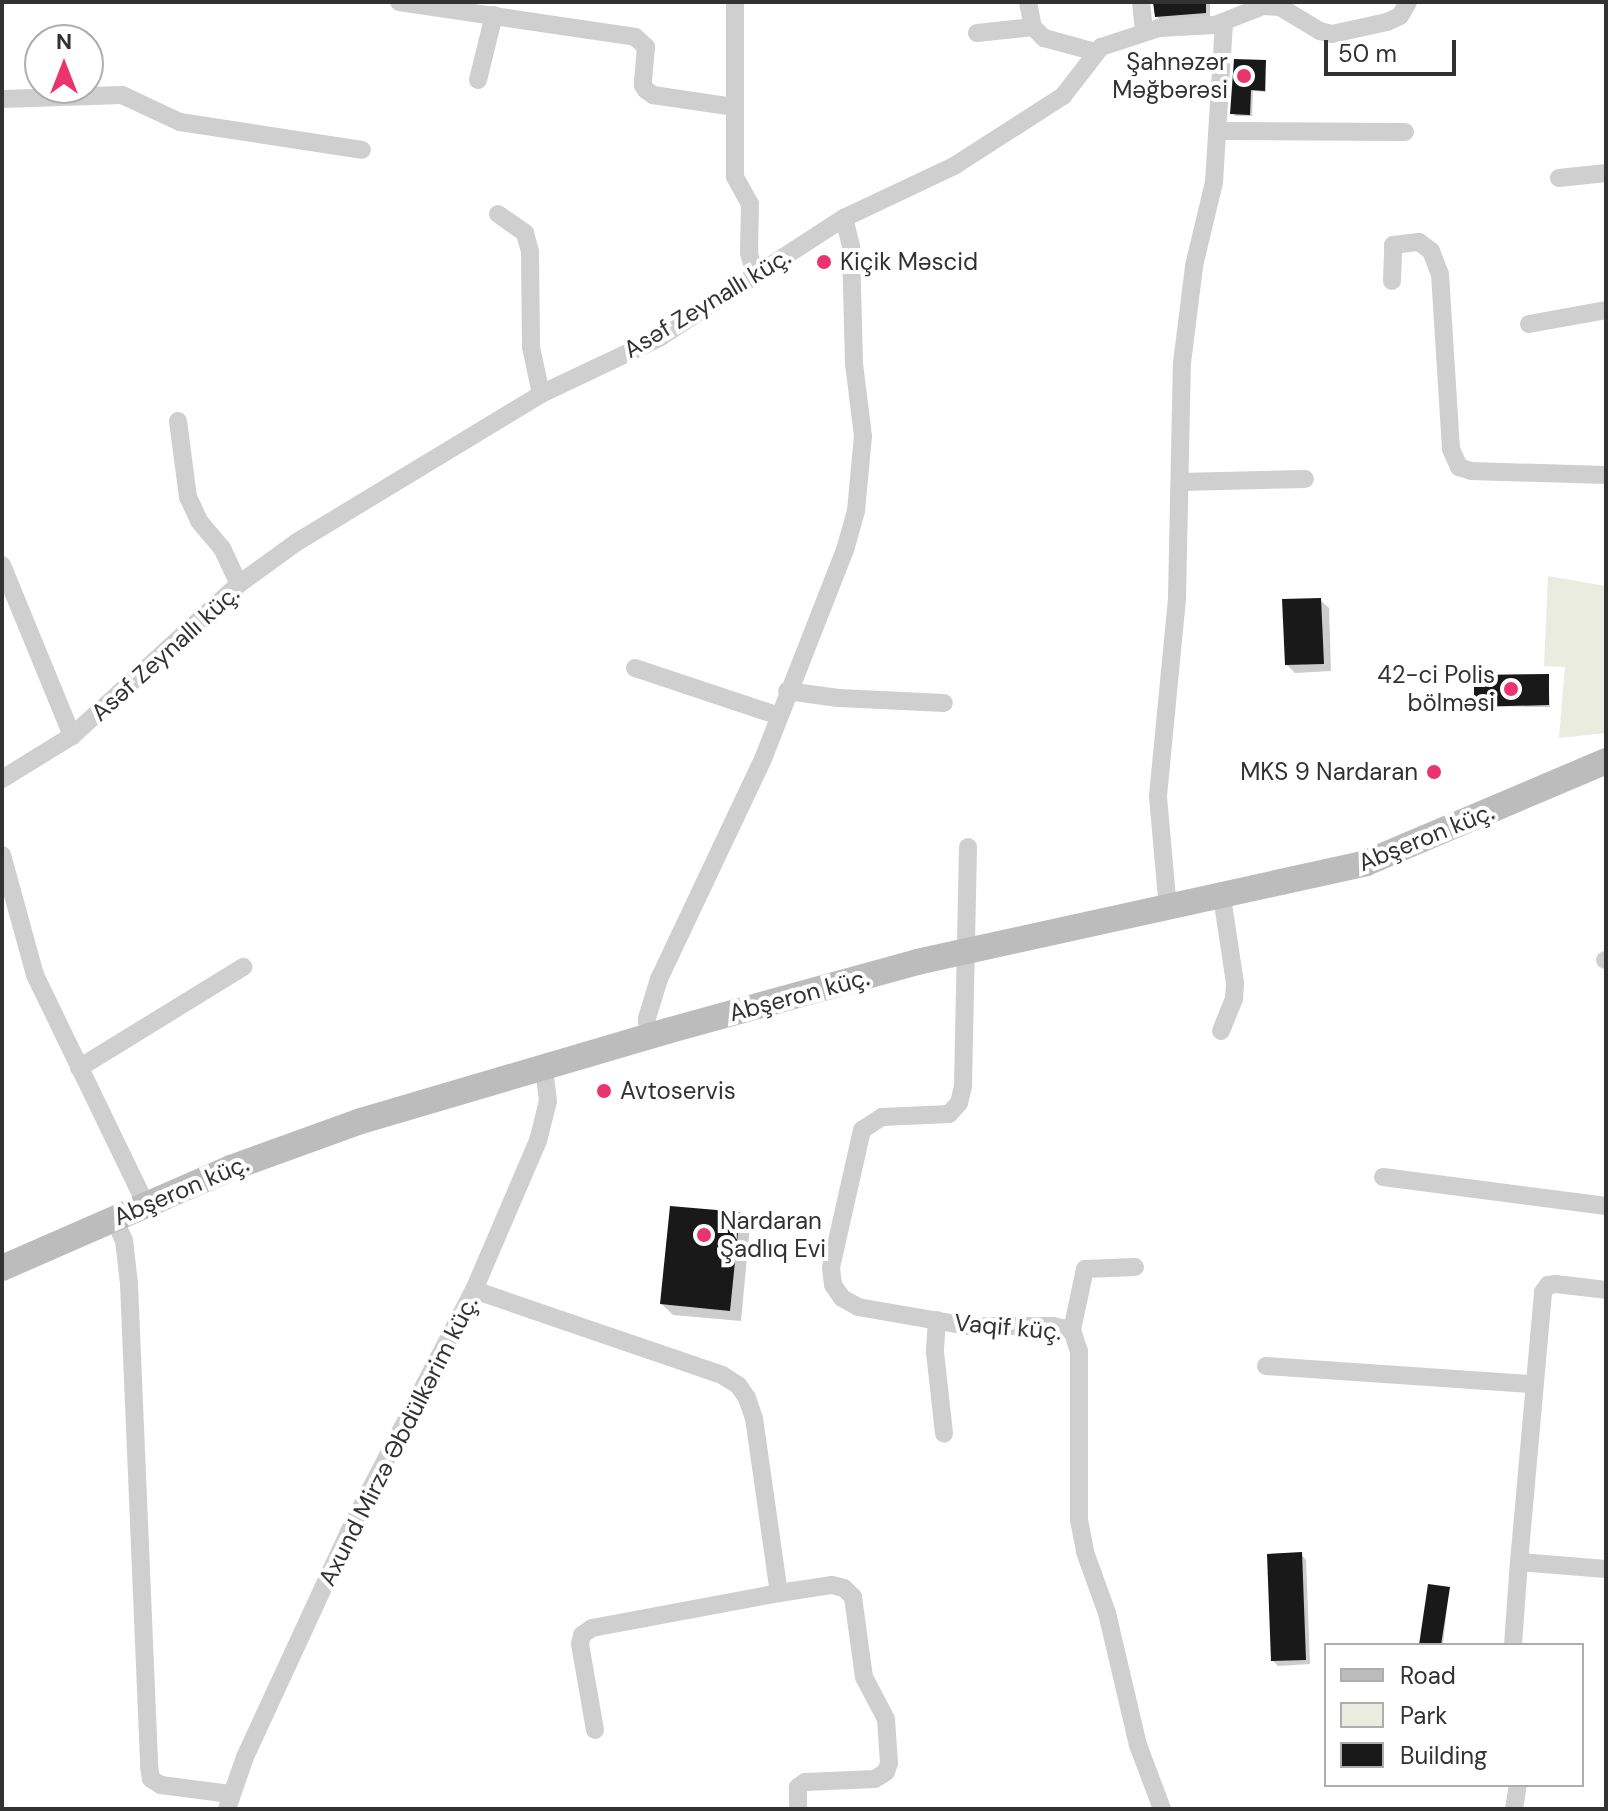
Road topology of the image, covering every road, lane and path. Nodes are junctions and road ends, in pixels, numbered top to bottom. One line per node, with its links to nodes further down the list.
1 (399, 2): 6 (street)
2 (735, 2): 14 (street)
3 (1028, 2): 8 (street)
4 (1141, 2): 9 (street)
5 (1408, 2): 7 (street, Asəf Zeynallı küç.)
6 (494, 15): 12 (street); 14 (street)
7 (1224, 22): 9 (street, Asəf Zeynallı küç.); 15 (street)
8 (1033, 27): 10 (street); 11 (street)
9 (1144, 32): 11 (street, Asəf Zeynallı küç.)
10 (977, 33)
11 (1096, 52): 21 (street, Asəf Zeynallı küç.)
12 (478, 80)
13 (2, 99): 17 (street)
14 (733, 107): 22 (street)
15 (1219, 131): 16 (street); 30 (street)
16 (1405, 132)
17 (362, 150)
18 (1606, 173): 19 (street)
19 (1559, 178)
20 (498, 214): 26 (street)
21 (844, 218): 22 (street, Asəf Zeynallı küç.); 34 (street)
22 (755, 275): 26 (street, Asəf Zeynallı küç.)
23 (1392, 281): 28 (street)
24 (1606, 310): 25 (street)
25 (1529, 324)
26 (541, 394): 32 (street, Asəf Zeynallı küç.)
27 (178, 421): 32 (street)
28 (1606, 475)
29 (1305, 479): 30 (street)
30 (1180, 482): 43 (street)
31 (2, 565): 37 (street)
32 (239, 584): 37 (street, Asəf Zeynallı küç.)
33 (635, 668): 36 (street)
34 (787, 691): 35 (street); 36 (street)
35 (944, 703)
36 (779, 716): 47 (street)
37 (72, 736): 39 (street, Asəf Zeynallı küç.)
38 (1606, 761): 42 (main road, Abşeron küç.)
39 (2, 779)
40 (968, 847): 44 (street, Vaqif küç.)
41 (2, 855): 49 (street)
42 (1222, 897): 43 (main road, Abşeron küç.); 46 (street)
43 (1168, 909): 44 (main road, Abşeron küç.)
44 (967, 950): 47 (main road, Abşeron küç.); 58 (street, Vaqif küç.)
45 (243, 967): 49 (street)
46 (1221, 1031)
47 (648, 1037): 48 (main road, Abşeron küç.)
48 (544, 1066): 51 (main road, Abşeron küç.); 56 (street, Axund Mirzə Əbdülkərim küç.)
49 (79, 1068): 51 (street)
50 (1383, 1177): 52 (street)
51 (146, 1205): 53 (main road, Abşeron küç.)
52 (1606, 1206)
53 (114, 1219): 55 (main road, Abşeron küç.); 69 (street)
54 (1135, 1267): 59 (street)
55 (2, 1268)
56 (474, 1290): 65 (street); 69 (street, Axund Mirzə Əbdülkərim küç.)
57 (1606, 1290): 61 (street)
58 (937, 1320): 59 (street, Vaqif küç.); 62 (street)
59 (1072, 1330): 71 (street, Vaqif küç.)
60 (1266, 1366): 61 (street)
61 (1533, 1384): 63 (street)
62 (944, 1434)
63 (1519, 1562): 64 (street); 66 (street)
64 (1606, 1569)
65 (779, 1593): 67 (street); 70 (street)
66 (1513, 1643)
67 (595, 1730)
68 (1518, 1787): 72 (street)
69 (228, 1802)
70 (798, 1809)
71 (1162, 1809)
72 (1514, 1809)

